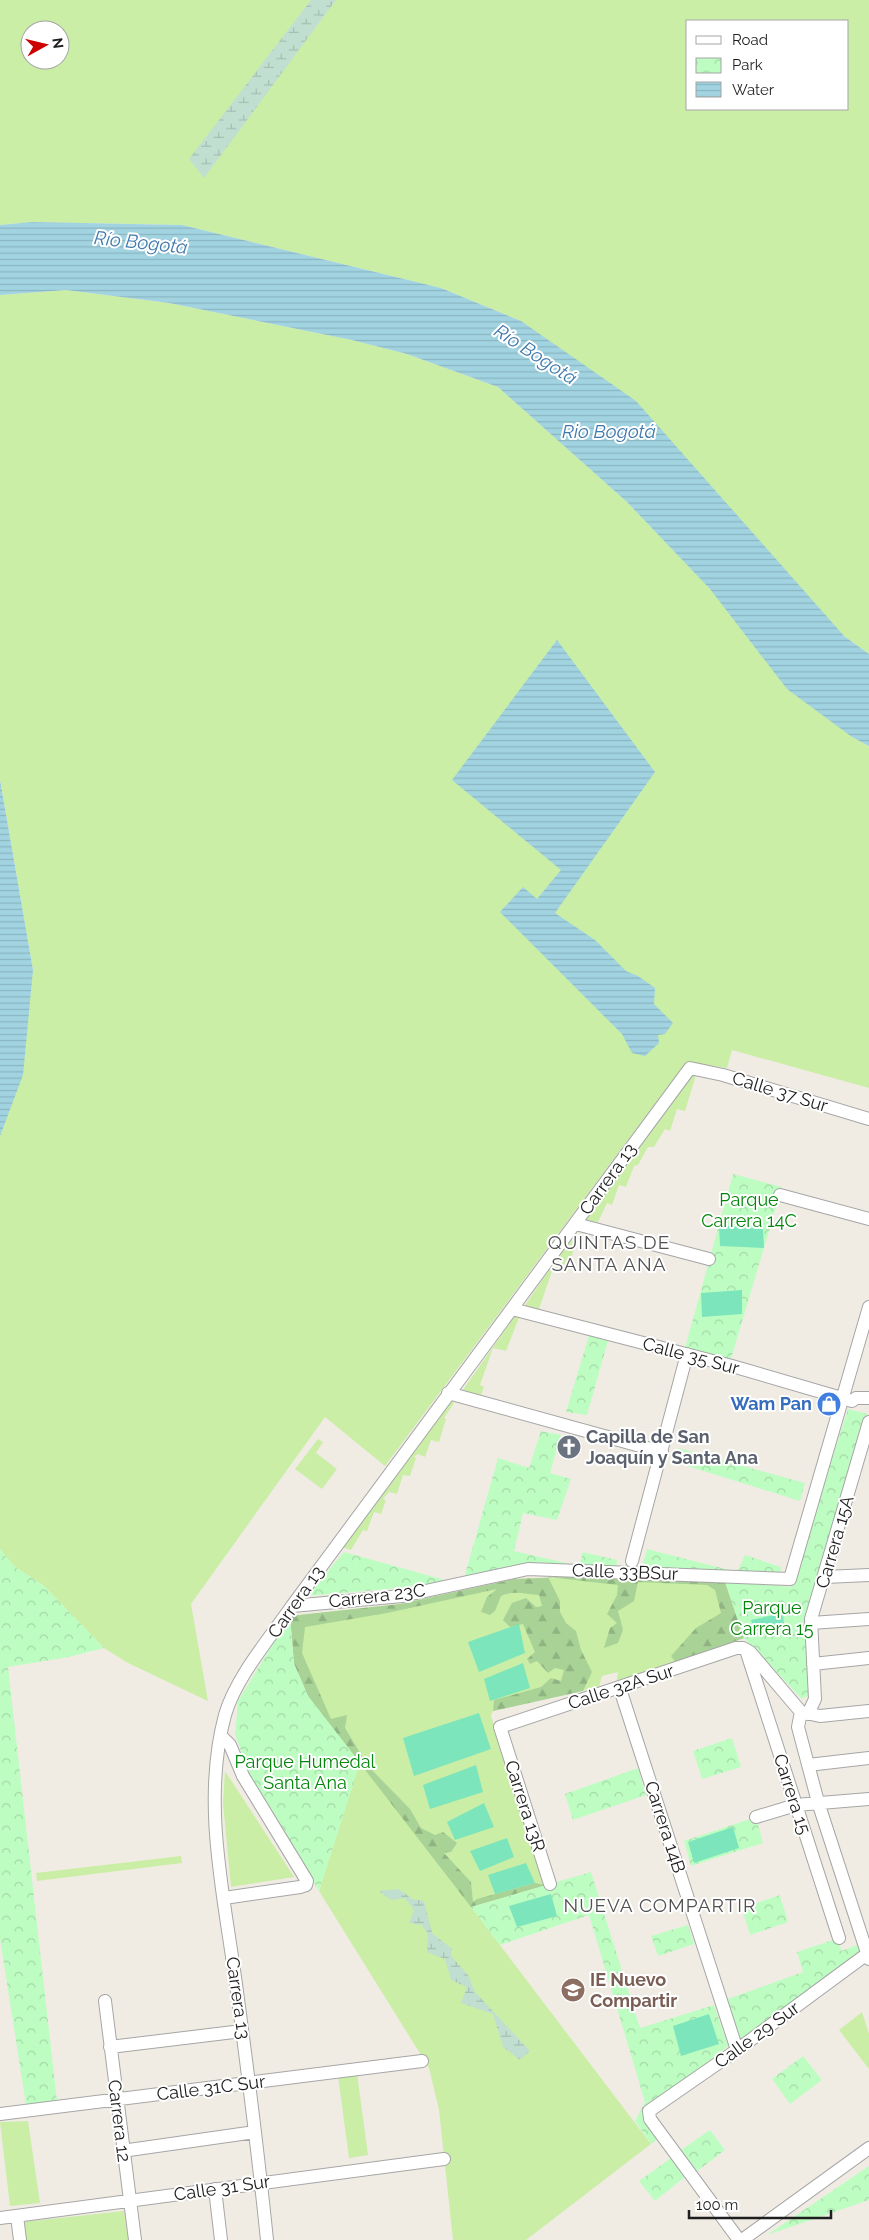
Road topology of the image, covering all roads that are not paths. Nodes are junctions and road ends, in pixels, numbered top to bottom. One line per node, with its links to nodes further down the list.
1 (690, 1068): 2 (street, Calle 37 Sur); 5 (street, Carrera 13)
2 (869, 1119)
3 (780, 1195): 4 (street)
4 (869, 1219)
5 (576, 1224): 6 (street); 8 (street, Carrera 13)
6 (709, 1260)
7 (869, 1307): 11 (street)
8 (512, 1309): 9 (street, Calle 35 Sur); 10 (street, Carrera 13)
9 (688, 1354): 11 (street, Calle 35 Sur); 14 (street)
10 (448, 1394): 14 (street); 19 (street, Carrera 13)
11 (842, 1398): 12 (street, Calle 35 Sur); 18 (street, Calle 33BSur)
12 (869, 1398)
13 (869, 1422): 17 (street, Carrera 15A)
14 (662, 1452): 15 (street)
15 (632, 1561)
16 (869, 1575): 17 (street)
17 (825, 1577): 21 (street, Carrera 15A)
18 (461, 1582): 19 (street, Carrera 23C)
19 (292, 1606): 29 (street, Carrera 13)
20 (869, 1619): 21 (street)
21 (811, 1623): 24 (street, Carrera 15A)
22 (745, 1649): 25 (street, Calle 32A Sur); 27 (street); 36 (street, Carrera 15)
23 (869, 1658): 24 (street)
24 (813, 1664): 27 (street, Carrera 15A)
25 (620, 1689): 28 (street, Calle 32A Sur); 47 (street, Carrera 14B)
26 (869, 1711): 27 (street)
27 (804, 1713): 32 (street, Carrera 15A)
28 (500, 1727): 38 (street, Carrera 13R)
29 (221, 1736): 31 (street); 33 (street, Carrera 13)
30 (869, 1758): 32 (street)
31 (237, 1761): 33 (street); 39 (street)
32 (808, 1764): 35 (street, Carrera 15A)
33 (218, 1765): 39 (street, Carrera 13)
34 (869, 1799): 35 (street)
35 (818, 1802): 36 (street); 41 (street, Carrera 15A)
36 (796, 1805): 37 (street); 42 (street, Carrera 15)
37 (756, 1817)
38 (550, 1884)
39 (224, 1898): 45 (street, Carrera 13)
40 (869, 1914): 41 (street)
41 (856, 1916): 43 (street, Carrera 15A)
42 (838, 1938)
43 (868, 1956): 47 (street, Calle 29 Sur)
44 (104, 2001): 46 (street, Carrera 12)
45 (242, 2031): 46 (street); 49 (street, Carrera 13)
46 (110, 2047): 50 (street, Carrera 12)
47 (738, 2050): 65 (street, Calle 29 Sur)
48 (422, 2061): 49 (street, Calle 31C Sur)
49 (249, 2083): 50 (street, Calle 31C Sur); 52 (street, Carrera 13)
50 (116, 2100): 51 (street, Calle 31C Sur); 54 (street, Carrera 12)
51 (0, 2114)
52 (255, 2132): 54 (street); 56 (street, Carrera 13)
53 (869, 2148): 65 (street)
54 (122, 2151): 58 (street, Carrera 12)
55 (444, 2159): 56 (street, Calle 31 Sur)
56 (261, 2183): 57 (street, Calle 31 Sur); 64 (street, Carrera 13)
57 (215, 2189): 58 (street, Calle 31 Sur); 63 (street)
58 (129, 2200): 59 (street, Calle 31 Sur); 62 (street, Carrera 12)
59 (17, 2216): 60 (street, Calle 31 Sur); 61 (street)
60 (0, 2218)
61 (20, 2240)
62 (135, 2240)
63 (221, 2240)
64 (267, 2240)
65 (740, 2240)

